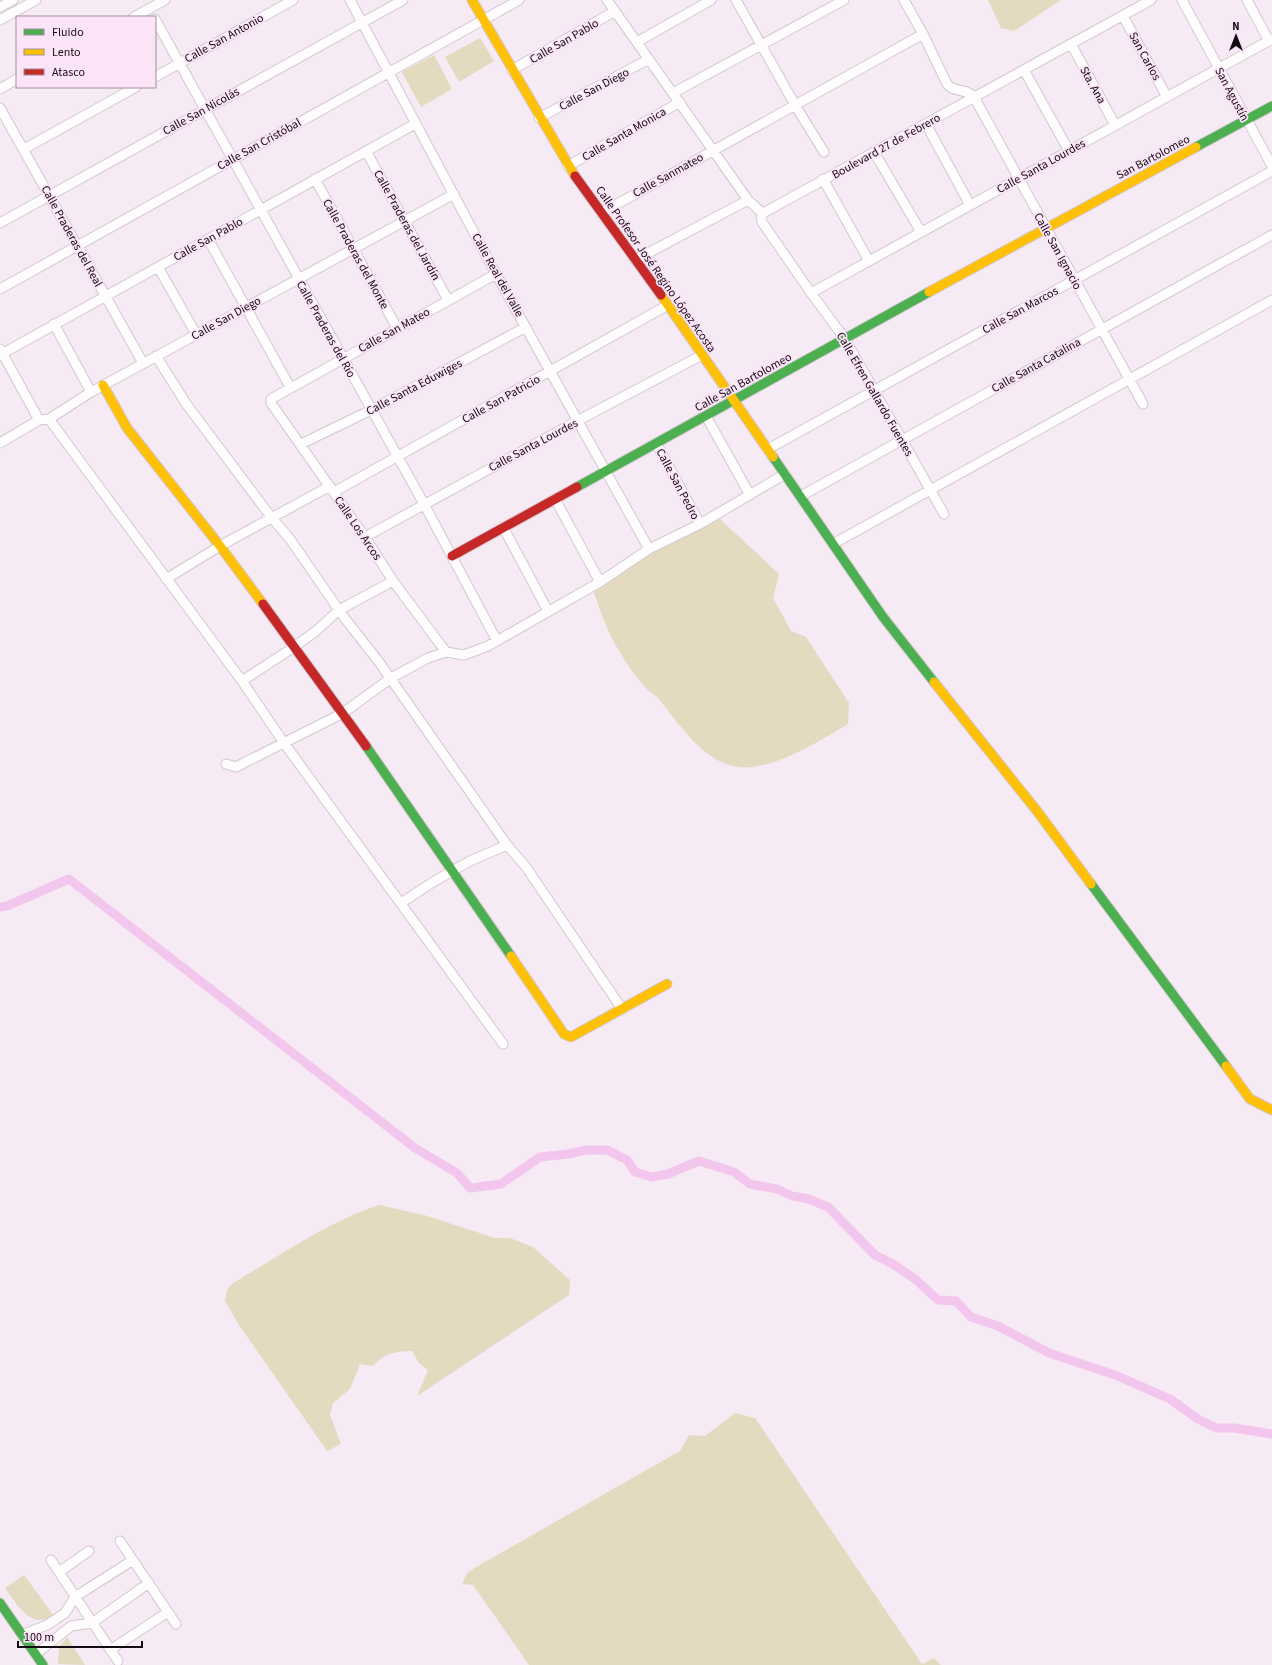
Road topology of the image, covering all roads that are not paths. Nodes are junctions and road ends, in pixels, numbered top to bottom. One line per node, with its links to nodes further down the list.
1 (14, 0): 18 (street)
2 (36, 0): 24 (street)
3 (144, 0): 19 (street, Calle Praderas del Río)
4 (165, 0): 19 (street)
5 (293, 0): 34 (street, Calle San Antonio)
6 (350, 0): 27 (street, Calle Real del Valle)
7 (403, 0): 27 (street, Calle San Nicolás)
8 (472, 0): 25 (street, Calle Profesor José Regino López Acosta)
9 (519, 0): 25 (street, Calle San Cristóbal)
10 (607, 0): 20 (street, Calle Efren Gallardo Fuentes)
11 (711, 0): 30 (street)
12 (736, 0): 32 (street)
13 (844, 0): 32 (street)
14 (904, 0): 28 (street)
15 (1151, 0): 23 (street, Boulevard 27 de Febrero)
16 (1182, 0): 35 (street, San Agustín)
17 (1247, 0): 29 (street)
18 (0, 7)
19 (149, 9): 21 (street); 22 (street, Calle Praderas del Río)
20 (615, 11): 30 (street, Calle Efren Gallardo Fuentes); 36 (street, Calle San Pablo)
21 (136, 16)
22 (153, 16)
23 (1123, 16): 31 (street, Boulevard 27 de Febrero); 45 (street, San Carlos)
24 (0, 20)
25 (484, 20): 36 (street, Calle Profesor José Regino López Acosta); 38 (street, Calle San Cristóbal)
26 (156, 21): 34 (street, Calle Praderas del Río)
27 (362, 22): 38 (street, Calle Real del Valle); 50 (street, Calle San Nicolás)
28 (923, 34): 44 (street); 47 (street, Calle Sanmateo)
29 (1270, 40): 35 (street, Calle Santa Lourdes)
30 (637, 42): 33 (street, Calle Efren Gallardo Fuentes)
31 (1071, 44): 37 (street, Boulevard 27 de Febrero); 55 (street, Sta. Ana)
32 (761, 45): 43 (street); 47 (street)
33 (649, 60): 43 (street, Calle Efren Gallardo Fuentes); 51 (street, Calle San Diego)
34 (180, 63): 39 (street, Calle San Antonio); 50 (street, Calle Praderas del Río)
35 (1219, 68): 45 (street, Calle Santa Lourdes); 52 (street, San Agustín)
36 (512, 70): 51 (street, Calle Profesor José Regino López Acosta)
37 (1024, 70): 44 (street, Boulevard 27 de Febrero); 59 (street)
38 (390, 72): 53 (street, Calle Real del Valle); 62 (street, Calle San Cristóbal)
39 (156, 76)
40 (16, 81): 42 (street)
41 (134, 88): 56 (street)
42 (0, 89)
43 (673, 93): 46 (street, Calle Efren Gallardo Fuentes)
44 (974, 97): 54 (street, Boulevard 27 de Febrero); 66 (street, Calle San Ignacio)
45 (1167, 97): 55 (street, Calle Santa Lourdes)
46 (680, 102): 57 (street, Calle Efren Gallardo Fuentes); 63 (street, Calle Santa Monica)
47 (795, 105): 57 (street, Calle Sanmateo); 60 (street)
48 (1272, 106): 52 (street, San Bartolomeo)
49 (0, 108): 56 (street, Calle Praderas del Real)
50 (206, 109): 62 (street, Calle Praderas del Río); 70 (street, Calle San Nicolás)
51 (539, 118): 63 (street, Calle Profesor José Regino López Acosta)
52 (1246, 120): 64 (street, San Agustín); 78 (street, San Bartolomeo)
53 (415, 124): 58 (street, Calle San Pablo); 69 (street, Calle Real del Valle)
54 (926, 124): 61 (street, Boulevard 27 de Febrero); 72 (street)
55 (1115, 125): 59 (street, Calle Santa Lourdes)
56 (24, 149): 70 (street, Calle Praderas del Real)
57 (714, 150): 71 (street, Calle Efren Gallardo Fuentes); 75 (street, Calle Sanmateo)
58 (366, 151): 67 (street, Calle San Pablo); 76 (street, Calle Praderas del Jardín)
59 (1069, 151): 66 (street, Calle Santa Lourdes)
60 (824, 152)
61 (874, 152): 68 (street, Boulevard 27 de Febrero); 79 (street)
62 (234, 159): 73 (street, Calle Praderas del Río); 82 (street, Calle San Cristóbal)
63 (568, 166): 75 (street, Calle Profesor José Regino López Acosta)
64 (1272, 166)
65 (1272, 171): 89 (street, Calle San Marcos)
66 (1018, 178): 72 (street, Calle Santa Lourdes); 78 (street, Calle San Ignacio)
67 (315, 179): 73 (street, Calle San Pablo); 83 (street, Calle Praderas del Monte)
68 (823, 180): 74 (street, Boulevard 27 de Febrero); 85 (street)
69 (454, 194): 76 (street, Calle San Diego); 87 (street, Calle Real del Valle)
70 (50, 196): 77 (street, Calle San Nicolás); 82 (street, Calle Praderas del Real)
71 (748, 200): 74 (street, Calle Efren Gallardo Fuentes); 84 (street)
72 (970, 205): 79 (street, Calle Santa Lourdes)
73 (261, 209): 81 (street, Calle San Pablo); 88 (street, Calle Praderas del Río)
74 (761, 212): 91 (street, Calle Efren Gallardo Fuentes)
75 (601, 213): 84 (street, Calle Profesor José Regino López Acosta)
76 (405, 220): 83 (street, Calle San Diego); 93 (street, Calle Praderas del Jardín)
77 (0, 223)
78 (1046, 228): 89 (street, Calle San Ignacio); 102 (street, Calle San Bartolomeo)
79 (921, 232): 85 (street, Calle Santa Lourdes)
80 (1272, 235): 100 (street, Calle Santa Catalina)
81 (208, 239): 86 (street, Calle San Pablo); 96 (street)
82 (78, 246): 90 (street, Calle San Cristóbal); 92 (street, Calle Praderas del Real)
83 (353, 249): 88 (street, Calle San Diego); 99 (street, Calle Praderas del Monte)
84 (635, 260): 95 (street, Calle Profesor José Regino López Acosta)
85 (869, 261): 91 (street, Calle Santa Lourdes)
86 (158, 267): 92 (street, Calle San Pablo); 101 (street)
87 (496, 274): 93 (street, Calle San Mateo); 98 (street, Calle Real del Valle)
88 (298, 278): 96 (street, Calle San Diego); 106 (street, Calle Praderas del Río)
89 (1074, 280): 100 (street, Calle San Ignacio); 112 (street, Calle San Marcos)
90 (0, 289)
91 (811, 293): 102 (street, Calle Efren Gallardo Fuentes)
92 (106, 296): 97 (street, Calle San Pablo); 107 (street, Calle Praderas del Real)
93 (448, 300): 99 (street, Calle San Mateo)
94 (1272, 300): 109 (street)
95 (668, 305): 104 (street, Calle Profesor José Regino López Acosta); 108 (street, Calle San Patricio)
96 (245, 307): 101 (street, Calle San Diego); 111 (street)
97 (54, 324): 103 (street, Calle San Pablo); 113 (street)
98 (526, 327): 108 (street, Calle Real del Valle); 117 (street, Calle Santa Eduwiges)
99 (397, 328): 106 (street, Calle San Mateo)
100 (1102, 329): 109 (street, Calle San Ignacio); 122 (street, Calle Santa Catalina)
101 (196, 334): 105 (street, Calle San Diego)
102 (845, 339): 112 (street, Calle Efren Gallardo Fuentes); 114 (street, Calle San Bartolomeo)
103 (1, 352): 120 (street)
104 (702, 355): 114 (street, Calle Profesor José Regino López Acosta); 121 (street, Calle Santa Lourdes)
105 (156, 356): 107 (street, Calle San Diego); 137 (street)
106 (343, 358): 111 (street, Calle San Mateo); 117 (street, Calle Praderas del Río)
107 (143, 363): 110 (street, Calle San Diego)
108 (551, 372): 121 (street, Calle Real del Valle); 127 (street, Calle San Patricio)
109 (1129, 379): 116 (street, Calle San Ignacio); 131 (street)
110 (103, 385): 113 (street, Calle San Diego); 142 (street)
111 (290, 387): 115 (street, Calle San Mateo)
112 (874, 390): 122 (street, Calle Efren Gallardo Fuentes); 126 (street, Calle San Marcos)
113 (91, 392): 119 (street, Calle San Diego)
114 (734, 400): 118 (street, Calle San Bartolomeo); 126 (street, Calle Profesor José Regino López Acosta)
115 (271, 401): 125 (street, Calle Los Arcos)
116 (1143, 404)
117 (371, 410): 125 (street, Calle Santa Eduwiges); 127 (street, Calle Praderas del Río)
118 (706, 416): 124 (street, Calle San Bartolomeo); 132 (street)
119 (49, 419): 120 (street, Calle San Diego); 145 (street)
120 (39, 420): 123 (street, Calle San Diego)
121 (579, 420): 128 (street, Calle Real del Valle); 135 (street, Calle Santa Lourdes)
122 (903, 440): 131 (street, Calle Efren Gallardo Fuentes); 133 (street, Calle Santa Catalina)
123 (0, 443)
124 (656, 443): 128 (street, Calle San Bartolomeo); 138 (street, Calle San Pedro)
125 (301, 444): 130 (street, Calle Los Arcos)
126 (768, 449): 129 (street, Calle Profesor José Regino López Acosta)
127 (398, 457): 130 (street, Calle San Patricio); 135 (street, Calle Praderas del Río)
128 (607, 471): 134 (street, Calle San Bartolomeo); 143 (street, Calle Real del Valle)
129 (786, 474): 132 (street); 133 (street, Calle Profesor José Regino López Acosta)
130 (332, 489): 137 (street, Calle San Patricio); 140 (street, Calle Los Arcos)
131 (930, 490): 136 (street, Calle Efren Gallardo Fuentes); 141 (street)
132 (750, 495): 138 (street)
133 (801, 496): 141 (street, Calle Profesor José Regino López Acosta)
134 (555, 499): 139 (street, Calle San Bartolomeo); 147 (street)
135 (424, 504): 140 (street, Calle Santa Lourdes); 144 (street, Calle Praderas del Río)
136 (944, 514)
137 (271, 517): 142 (street, Calle San Patricio); 148 (street)
138 (700, 524): 143 (street)
139 (504, 527): 144 (street, Calle San Bartolomeo); 149 (street)
140 (365, 537): 146 (street, Calle Los Arcos)
141 (833, 544): 164 (street, Calle Profesor José Regino López Acosta)
142 (220, 546): 145 (street, Calle San Patricio); 151 (street)
143 (649, 549): 147 (street)
144 (452, 556): 150 (street, Calle Praderas del Río)
145 (166, 580): 154 (street)
146 (393, 581): 148 (street); 152 (street, Calle Los Arcos)
147 (600, 582): 149 (street)
148 (339, 610): 151 (street); 153 (street)
149 (548, 611): 150 (street)
150 (497, 640): 152 (street)
151 (294, 647): 154 (street); 155 (street)
152 (446, 652): 153 (street)
153 (391, 678): 155 (street); 158 (street)
154 (242, 681): 156 (street)
155 (343, 713): 156 (street); 159 (street)
156 (284, 743): 157 (street); 160 (street)
157 (226, 764)
158 (507, 845): 159 (street); 162 (street)
159 (453, 872): 160 (street); 162 (street)
160 (401, 904): 163 (street)
161 (666, 984): 162 (street)
162 (622, 1009)
163 (503, 1044)
164 (1272, 1110)
165 (120, 1541): 168 (street)
166 (89, 1551): 169 (street)
167 (50, 1560): 169 (street)
168 (133, 1560): 170 (street); 171 (street)
169 (59, 1572): 171 (street)
170 (149, 1583): 173 (street); 174 (street)
171 (76, 1597): 174 (street); 176 (street)
172 (0, 1603): 176 (street)
173 (168, 1612): 175 (street); 177 (street)
174 (92, 1623): 177 (street); 178 (street)
175 (176, 1624)
176 (22, 1635): 178 (street)
177 (110, 1650): 179 (street)
178 (36, 1654): 180 (street)
179 (118, 1661)
180 (43, 1665)

